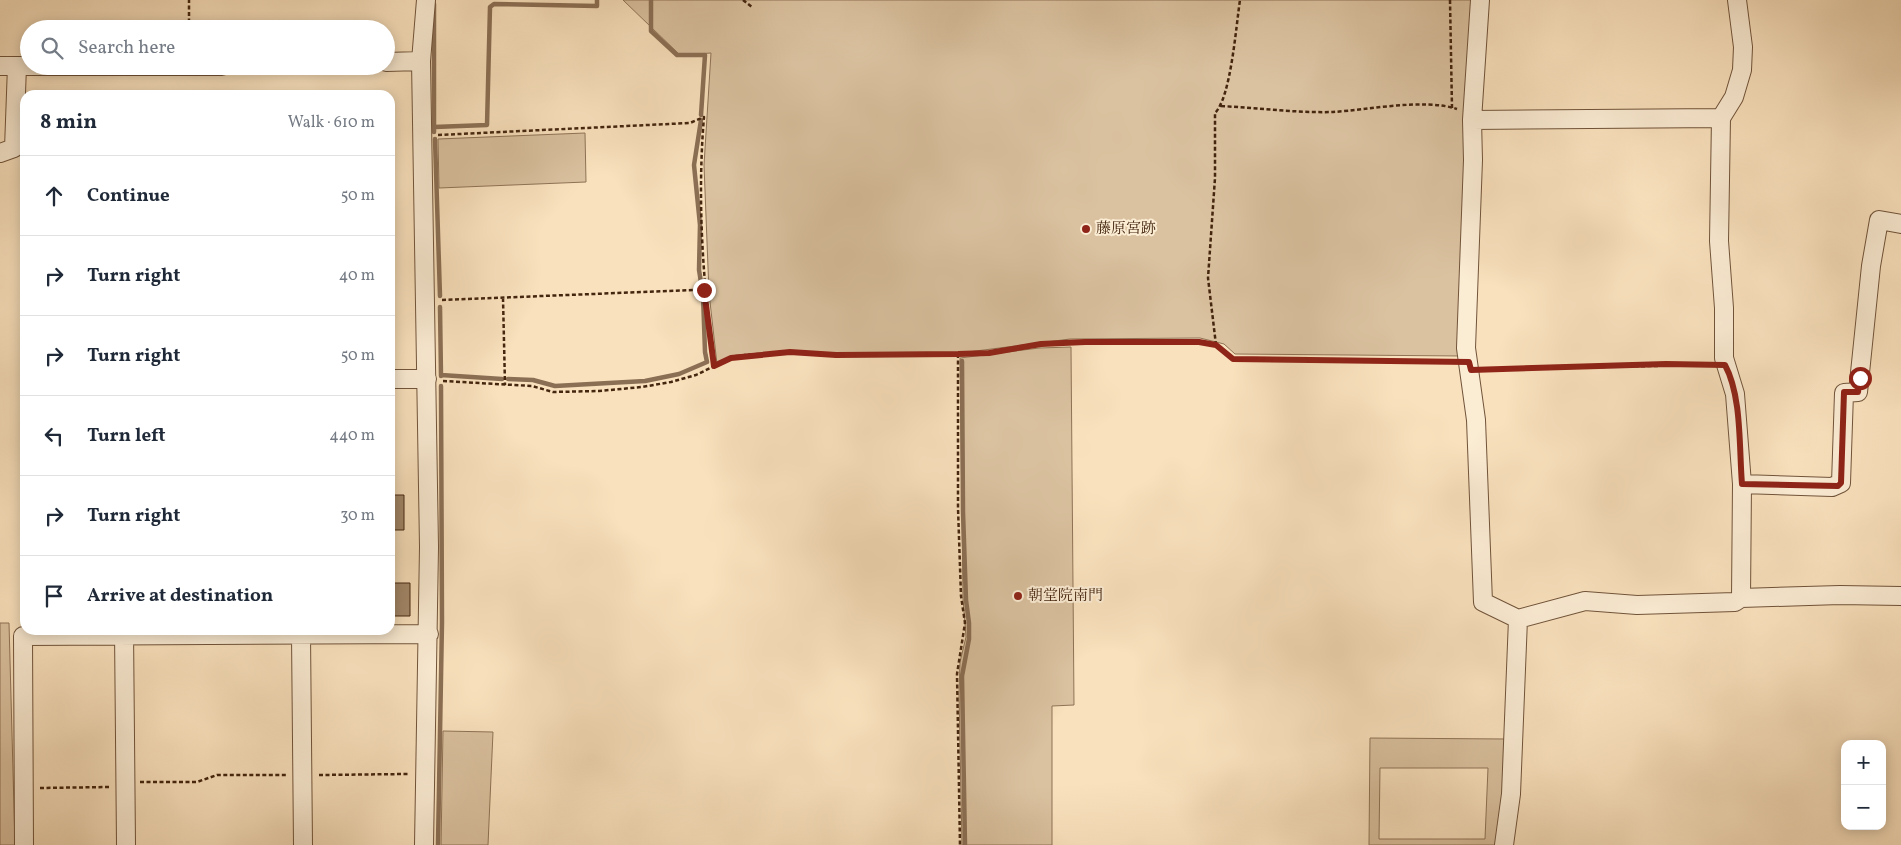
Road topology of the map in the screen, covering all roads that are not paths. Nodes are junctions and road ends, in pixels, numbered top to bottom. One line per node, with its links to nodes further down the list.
1 (426, 0): 4 (street)
2 (1480, 0): 7 (street)
3 (1737, 0): 8 (street)
4 (421, 61): 5 (street); 12 (street)
5 (395, 62)
6 (9, 66): 9 (street)
7 (1472, 117): 8 (street); 16 (street)
8 (1721, 118): 13 (street)
9 (0, 154)
10 (1901, 224): 13 (street)
11 (395, 379): 12 (street)
12 (427, 380): 18 (street)
13 (1742, 484): 15 (street)
14 (1901, 596): 15 (street)
15 (1741, 598): 16 (street)
16 (1518, 619): 26 (street)
17 (395, 634): 18 (street)
18 (429, 634): 25 (street)
19 (57, 635): 22 (street)
20 (124, 635): 23 (street)
21 (294, 635): 24 (street)
22 (24, 845)
23 (126, 845)
24 (303, 845)
25 (424, 845)
26 (1504, 845)

